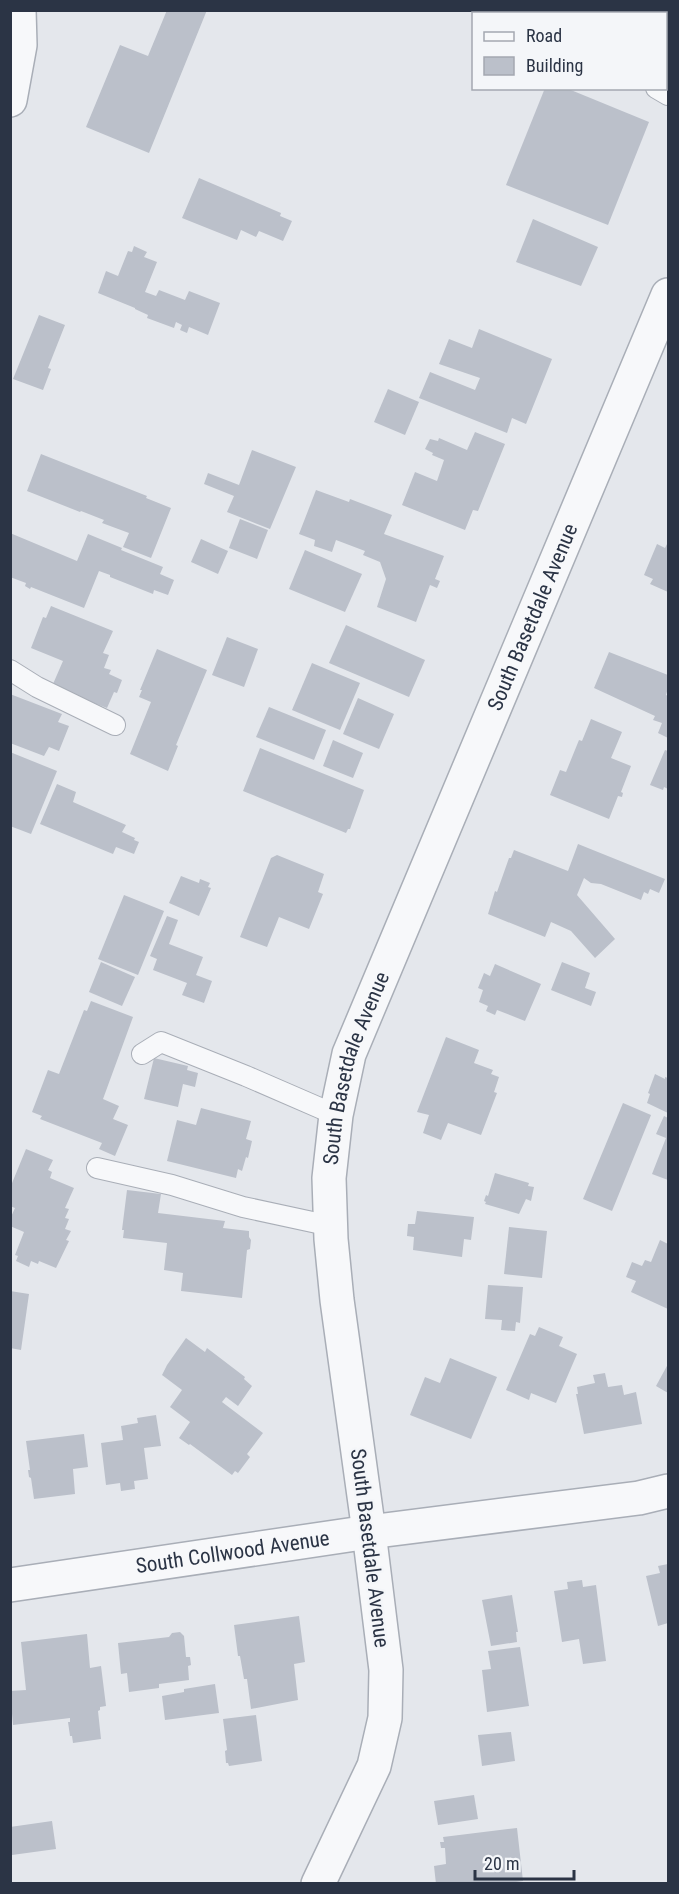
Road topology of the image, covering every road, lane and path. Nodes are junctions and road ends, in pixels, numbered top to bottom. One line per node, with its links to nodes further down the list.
1 (19, 10): 2 (street)
2 (10, 100)
3 (669, 295): 7 (street, South Basetdale Avenue)
4 (10, 670): 5 (lane)
5 (115, 725)
6 (142, 1054): 7 (lane)
7 (336, 1115): 9 (street, South Basetdale Avenue)
8 (97, 1168): 9 (lane)
9 (330, 1226): 11 (street, South Basetdale Avenue)
10 (669, 1491): 11 (street, South Collwood Avenue)
11 (369, 1532): 12 (street, South Collwood Avenue); 13 (street, South Basetdale Avenue)
12 (10, 1585)
13 (318, 1884)

